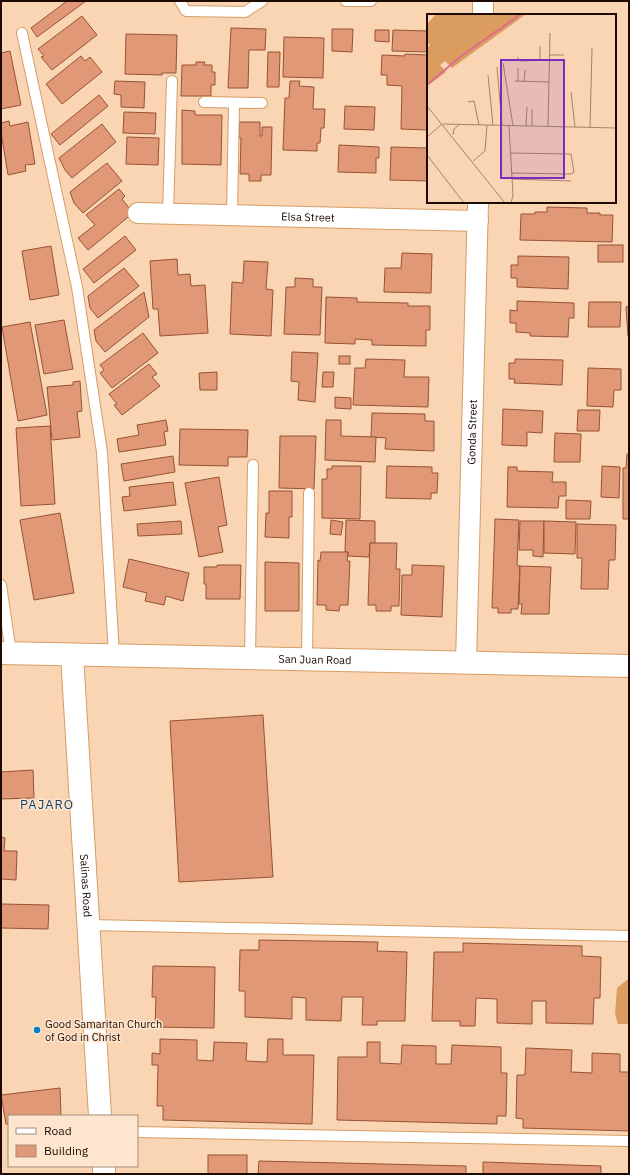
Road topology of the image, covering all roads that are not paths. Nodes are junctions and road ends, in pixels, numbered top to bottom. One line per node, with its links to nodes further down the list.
1 (180, 1): 2 (lane)
2 (262, 1)
3 (346, 1): 4 (lane)
4 (371, 1)
5 (483, 1): 6 (street)
6 (483, 14)
7 (22, 33): 21 (lane)
8 (172, 81): 14 (lane)
9 (204, 102): 10 (lane)
10 (234, 103): 11 (lane); 15 (lane)
11 (262, 103)
12 (478, 212): 15 (street, Elsa Street); 24 (street, Gonda Street)
13 (138, 213): 14 (street, Elsa Street)
14 (168, 214): 15 (street, Elsa Street)
15 (232, 215)
16 (253, 465): 22 (lane)
17 (308, 493): 23 (lane)
18 (1, 585): 19 (lane)
19 (6, 653): 20 (main road, San Juan Road)
20 (72, 655): 21 (main road, San Juan Road); 26 (main road, Salinas Road)
21 (114, 656): 22 (main road, San Juan Road)
22 (250, 658): 23 (main road, San Juan Road)
23 (307, 659): 24 (main road, San Juan Road)
24 (466, 663): 25 (main road, San Juan Road)
25 (629, 666)
26 (89, 925): 27 (lane); 28 (main road, Salinas Road)
27 (629, 936)
28 (100, 1115)
29 (138, 1132): 30 (lane)
30 (629, 1141)

